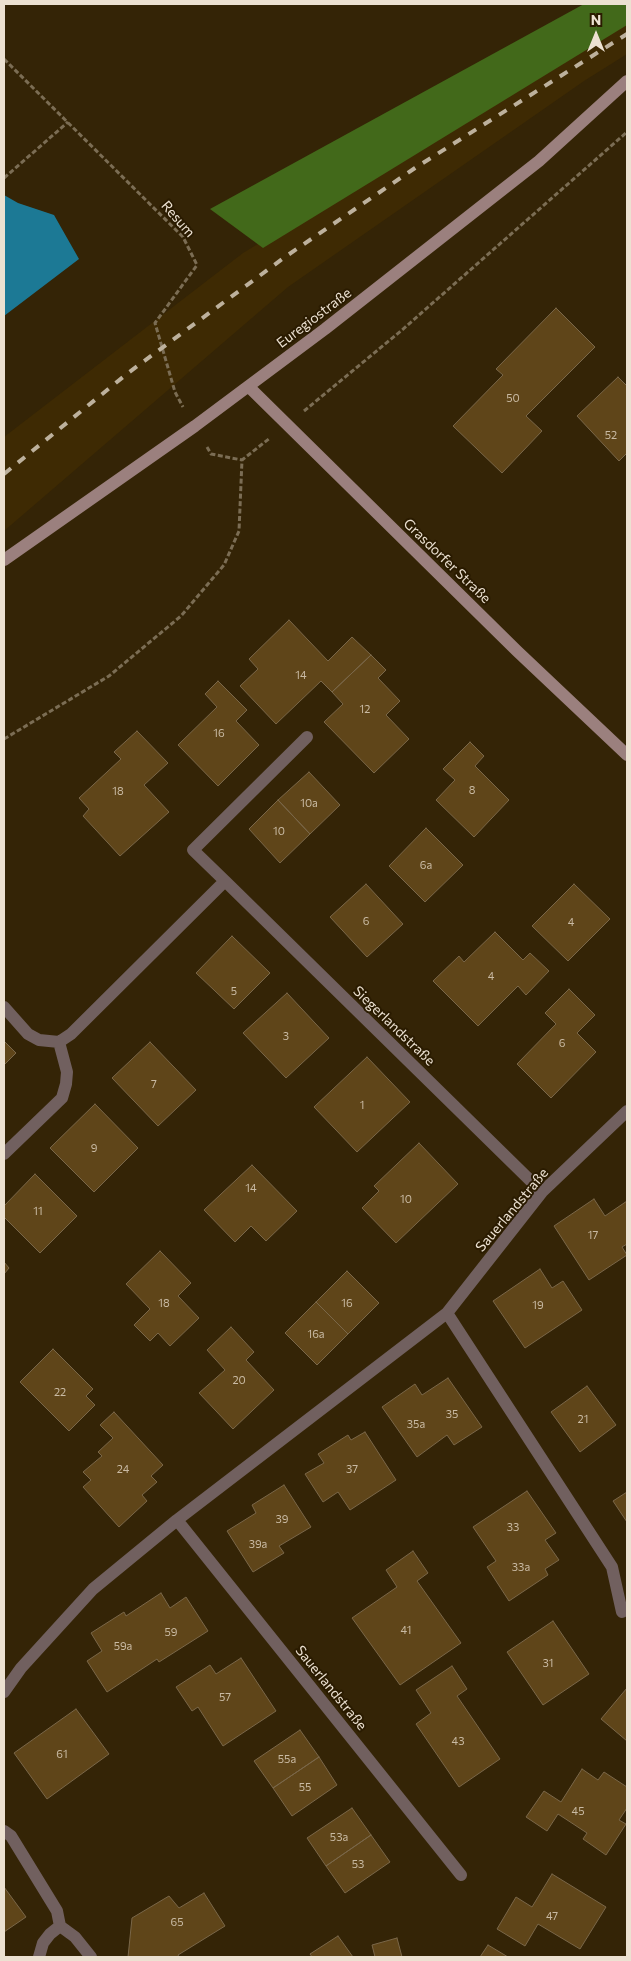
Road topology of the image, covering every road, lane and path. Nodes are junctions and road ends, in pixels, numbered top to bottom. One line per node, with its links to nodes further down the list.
1 (4, 59): 3 (path, Resum)
2 (627, 80): 6 (main road, Euregiostraße)
3 (68, 122): 5 (path); 8 (path, Resum)
4 (627, 132): 7 (path)
5 (4, 178)
6 (248, 387): 7 (main road, Grasdorfer Straße); 8 (main road, Euregiostraße)
7 (287, 424): 9 (path); 13 (main road, Grasdorfer Straße)
8 (195, 426): 9 (path, Resum); 10 (main road, Euregiostraße)
9 (242, 460): 12 (path)
10 (4, 560)
11 (307, 737): 14 (street, Siegerlandstraße)
12 (4, 738)
13 (627, 755)
14 (225, 881): 16 (street); 19 (street, Siegerlandstraße)
15 (4, 1007): 16 (street)
16 (59, 1042): 18 (street)
17 (627, 1111): 19 (street, Sauerlandstraße)
18 (4, 1154)
19 (542, 1192): 20 (street, Sauerlandstraße)
20 (447, 1313): 21 (street, Sauerlandstraße); 22 (street)
21 (177, 1520): 23 (street, Sauerlandstraße); 25 (street, Sauerlandstraße)
22 (622, 1612)
23 (4, 1692)
24 (4, 1831): 26 (street)
25 (461, 1875)
26 (60, 1926): 27 (street); 28 (street)
27 (39, 1957)
28 (91, 1957)

